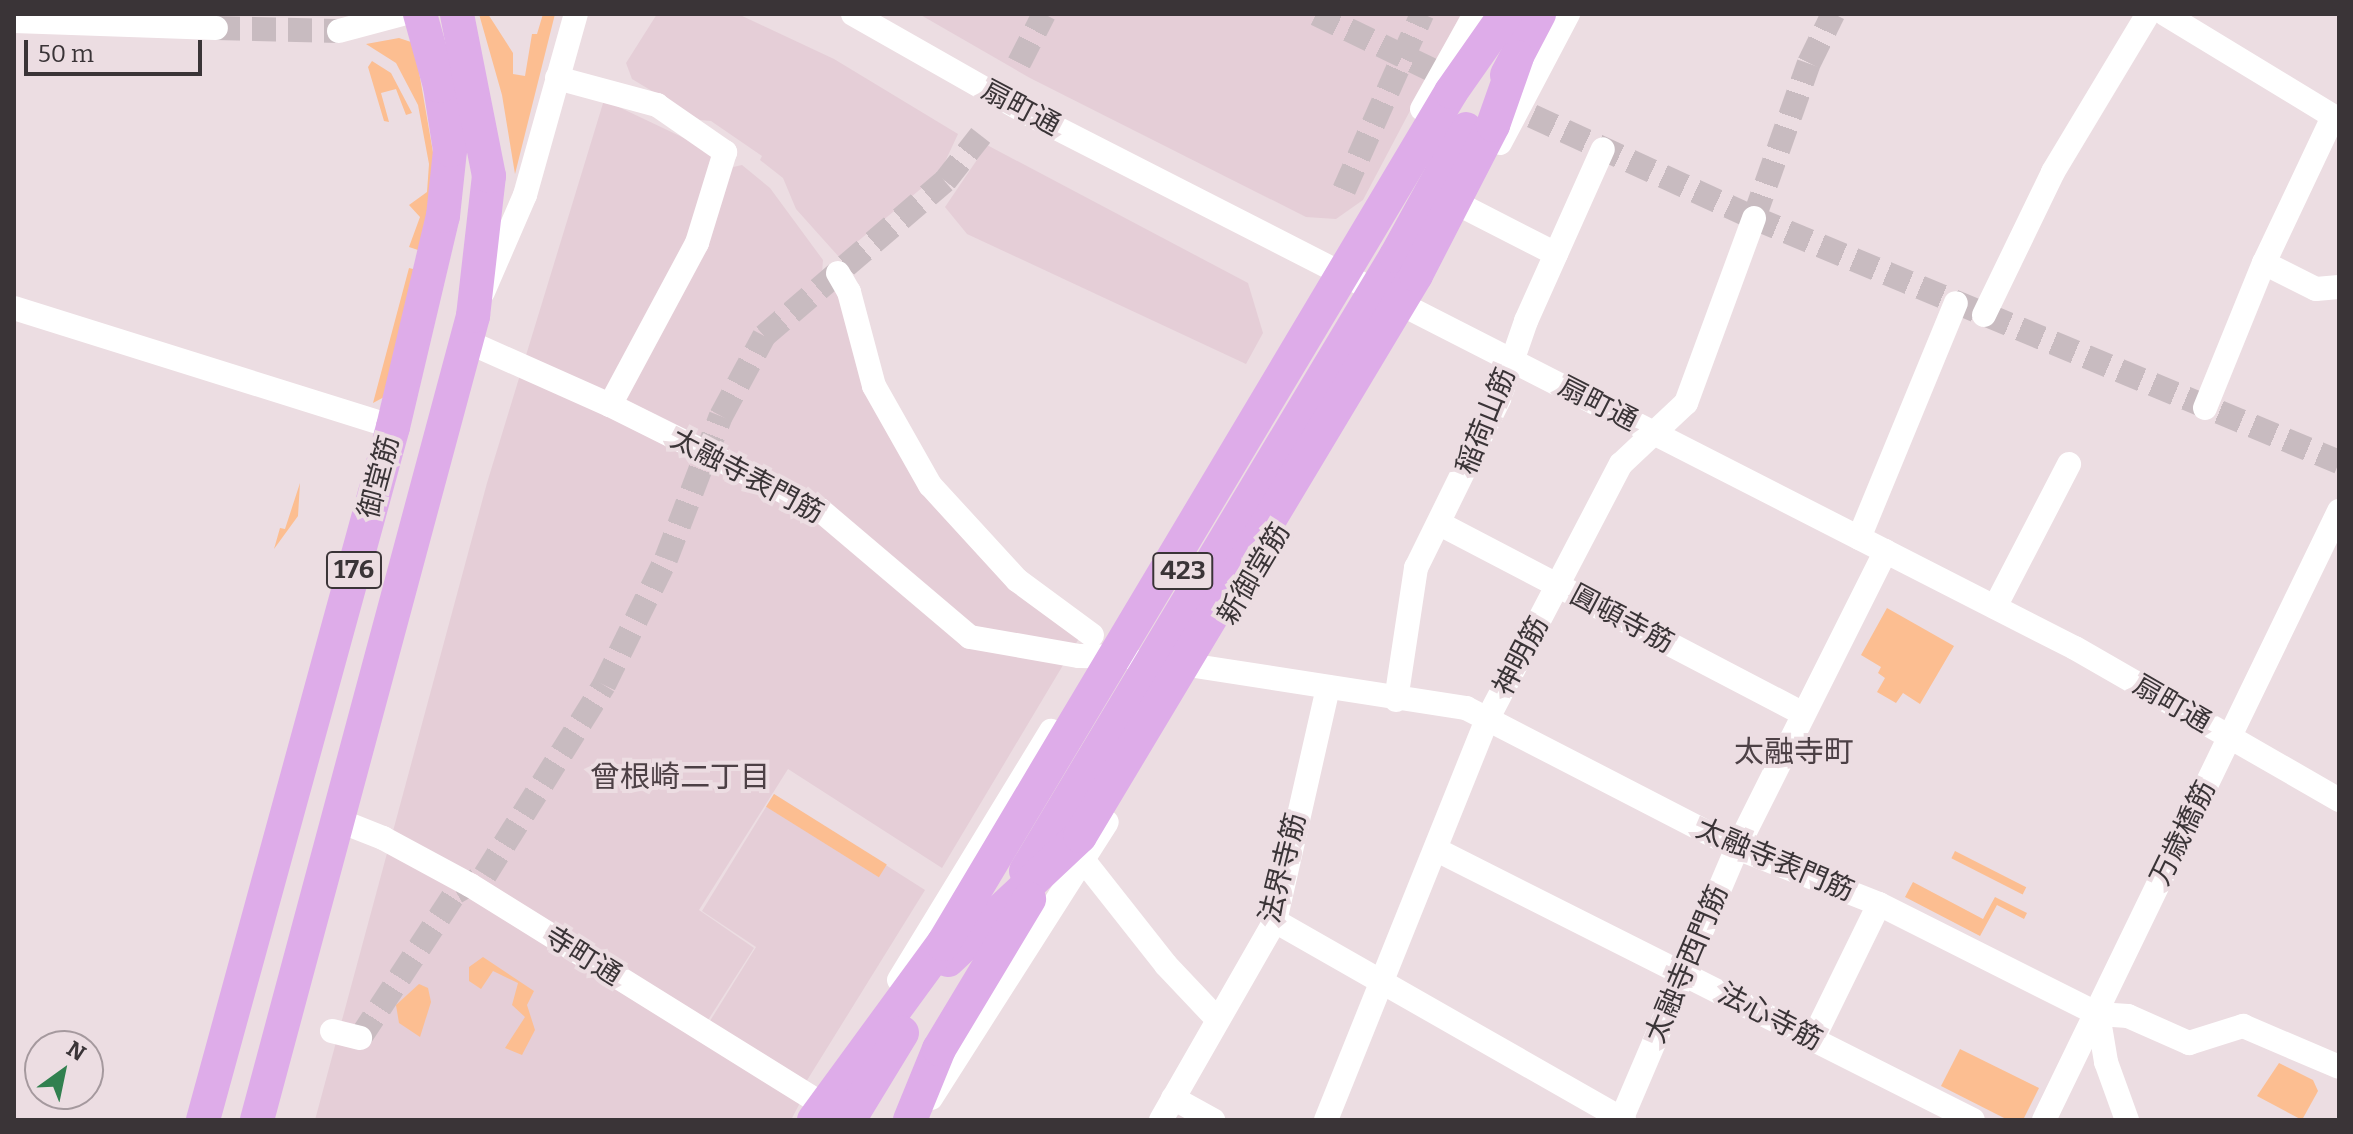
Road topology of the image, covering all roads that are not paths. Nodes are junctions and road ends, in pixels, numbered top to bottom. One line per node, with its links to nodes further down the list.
1 (402, 14): 13 (street)
2 (420, 14): 33 (highway, 御堂筋 / 176)
3 (457, 14): 29 (highway, 御堂筋 / 176)
4 (576, 14): 15 (street)
5 (853, 14): 22 (street, 扇町通)
6 (1495, 14): 22 (street); 65 (highway, 423); 65 (highway, 423)
7 (1539, 14): 14 (highway, 423)
8 (1568, 14): 18 (street, 新御堂筋)
9 (2148, 14): 28 (street)
10 (2165, 14): 16 (street)
11 (14, 21): 12 (street)
12 (216, 28)
13 (339, 31)
14 (1517, 57): 65 (highway, 423); 68 (highway, 423); 69 (highway, 423)
15 (557, 78): 29 (street); 31 (street)
16 (2334, 111): 21 (street)
17 (1603, 149): 20 (street, 稲荷山筋)
18 (1466, 208): 20 (street); 27 (street, 新御堂筋)
19 (1754, 218): 34 (street, 神明筋)
20 (1556, 254): 30 (street, 稲荷山筋)
21 (2264, 263): 24 (street); 32 (street)
22 (1334, 266): 27 (street, 扇町通); 42 (street)
23 (838, 273): 42 (street)
24 (2339, 287)
25 (1956, 303): 38 (street)
26 (14, 308): 33 (street)
27 (1413, 309): 30 (street, 扇町通); 43 (street, 新御堂筋)
28 (1984, 315)
29 (470, 328): 31 (street, 太融寺表門筋); 50 (highway, 御堂筋 / 176)
30 (1511, 359): 34 (street, 扇町通); 37 (street, 稲荷山筋)
31 (610, 405): 42 (street, 太融寺表門筋)
32 (2205, 408)
33 (393, 427): 66 (highway, 御堂筋 / 176)
34 (1655, 433): 38 (street, 扇町通); 40 (street, 神明筋)
35 (2069, 464): 41 (street)
36 (2339, 511): 48 (street, 万歳橋筋)
37 (1442, 525): 40 (street, 圓頓寺筋); 45 (street, 稲荷山筋)
38 (1859, 538): 39 (street, 扇町通)
39 (1886, 551): 41 (street, 扇町通); 46 (street, 太融寺西門筋)
40 (1558, 586): 46 (street, 圓頓寺筋); 47 (street, 神明筋)
41 (1995, 607): 48 (street, 扇町通)
42 (1095, 644): 43 (street, 太融寺表門筋); 65 (street)
43 (1199, 666): 44 (street, 太融寺表門筋); 53 (street, 新御堂筋)
44 (1328, 687): 45 (street, 太融寺表門筋); 55 (street, 法界寺筋)
45 (1396, 700): 47 (street, 太融寺表門筋)
46 (1803, 714): 51 (street, 太融寺西門筋)
47 (1488, 718): 51 (street, 太融寺表門筋); 52 (street, 神明筋)
48 (2230, 737): 49 (street, 扇町通); 58 (street, 万歳橋筋)
49 (2339, 800)
50 (335, 819): 65 (street, 寺町通); 67 (highway, 御堂筋 / 176)
51 (1737, 848): 54 (street, 太融寺表門筋); 56 (street, 太融寺西門筋)
52 (1437, 850): 56 (street, 法心寺筋); 57 (street, 神明筋)
53 (1084, 861): 59 (street); 70 (street, 新御堂筋)
54 (1879, 904): 58 (street, 太融寺表門筋); 62 (street)
55 (1275, 921): 57 (street); 59 (street, 法界寺筋)
56 (1683, 973): 62 (street, 法心寺筋); 74 (street, 太融寺西門筋)
57 (1383, 986): 73 (street, 神明筋); 74 (street)
58 (2098, 1014): 63 (street, 太融寺表門筋); 76 (street, 万歳橋筋); 77 (street)
59 (1217, 1019): 64 (street, 法界寺筋)
60 (332, 1031): 61 (street)
61 (360, 1038)
62 (1813, 1039): 75 (street, 法心寺筋)
63 (2339, 1067)
64 (1173, 1098): 71 (street, 法界寺筋); 72 (street)
65 (833, 1117)
66 (203, 1120)
67 (257, 1120)
68 (876, 1120)
69 (910, 1120)
70 (917, 1120)
71 (1161, 1120)
72 (1213, 1120)
73 (1326, 1120)
74 (1622, 1120)
75 (1973, 1120)
76 (2044, 1120)
77 (2127, 1120)

